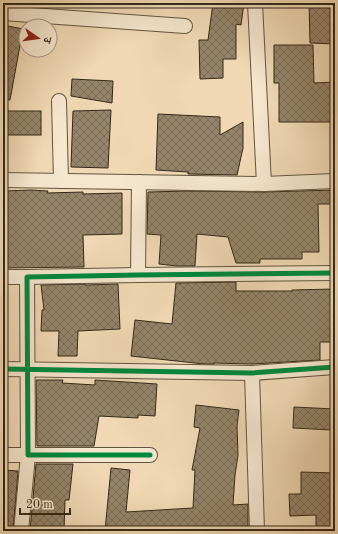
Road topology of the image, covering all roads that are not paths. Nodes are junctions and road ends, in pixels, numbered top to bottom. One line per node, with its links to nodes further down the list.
1 (255, 3): 9 (street)
2 (4, 9): 3 (street)
3 (185, 26)
4 (59, 101): 6 (street)
5 (3, 180): 6 (street)
6 (61, 181): 8 (street)
7 (335, 181): 9 (street)
8 (139, 182): 9 (street); 11 (street)
9 (264, 184)
10 (335, 273): 11 (street)
11 (138, 275): 13 (street)
12 (3, 277): 13 (street)
13 (27, 277): 16 (street)
14 (335, 367): 17 (street)
15 (3, 368): 16 (street)
16 (27, 370): 17 (street); 18 (street)
17 (252, 373): 22 (street)
18 (28, 454): 19 (street); 20 (street); 21 (street)
19 (3, 455)
20 (150, 455)
21 (21, 531)
22 (257, 531)

